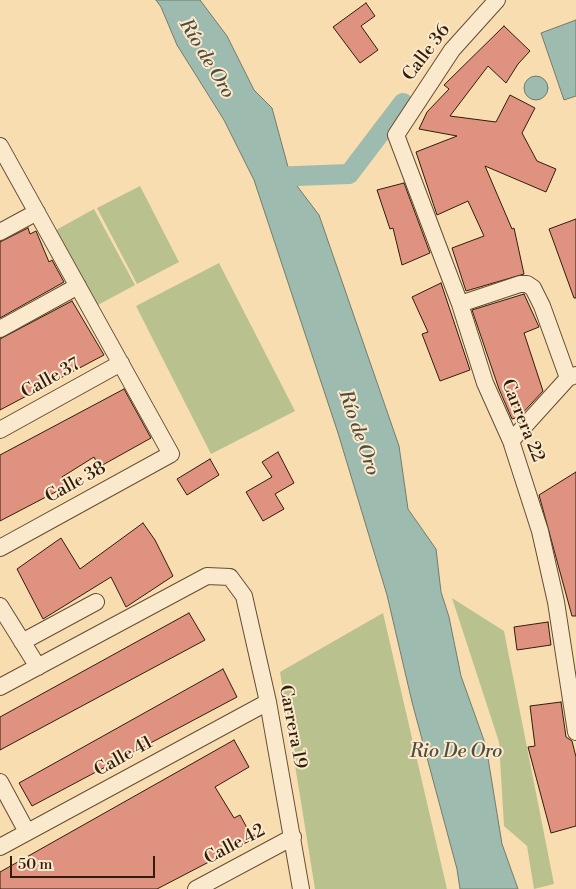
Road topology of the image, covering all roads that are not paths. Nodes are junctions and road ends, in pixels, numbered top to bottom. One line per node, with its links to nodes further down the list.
1 (497, 0): 2 (street, Calle 36)
2 (396, 135): 7 (street, Carrera 22)
3 (0, 146): 4 (street)
4 (37, 212): 5 (street); 6 (street)
5 (0, 232)
6 (78, 286): 8 (street); 9 (street)
7 (460, 304): 10 (street); 12 (street, Carrera 22)
8 (0, 329)
9 (121, 363): 11 (street, Calle 37); 13 (street, Calle 38)
10 (572, 376): 12 (street)
11 (0, 430)
12 (511, 441): 20 (street, Carrera 22)
13 (0, 548)
14 (96, 602): 16 (street)
15 (0, 606): 16 (street)
16 (22, 642): 17 (street)
17 (38, 667): 18 (street); 19 (street, Carrera 19)
18 (0, 688)
19 (268, 702): 22 (street, Calle 41); 23 (street, Carrera 19)
20 (576, 732)
21 (0, 782): 22 (street)
22 (28, 832): 24 (street, Calle 41)
23 (293, 837): 25 (street, Calle 42); 26 (street, Carrera 19)
24 (0, 847)
25 (196, 889)
26 (300, 889)

